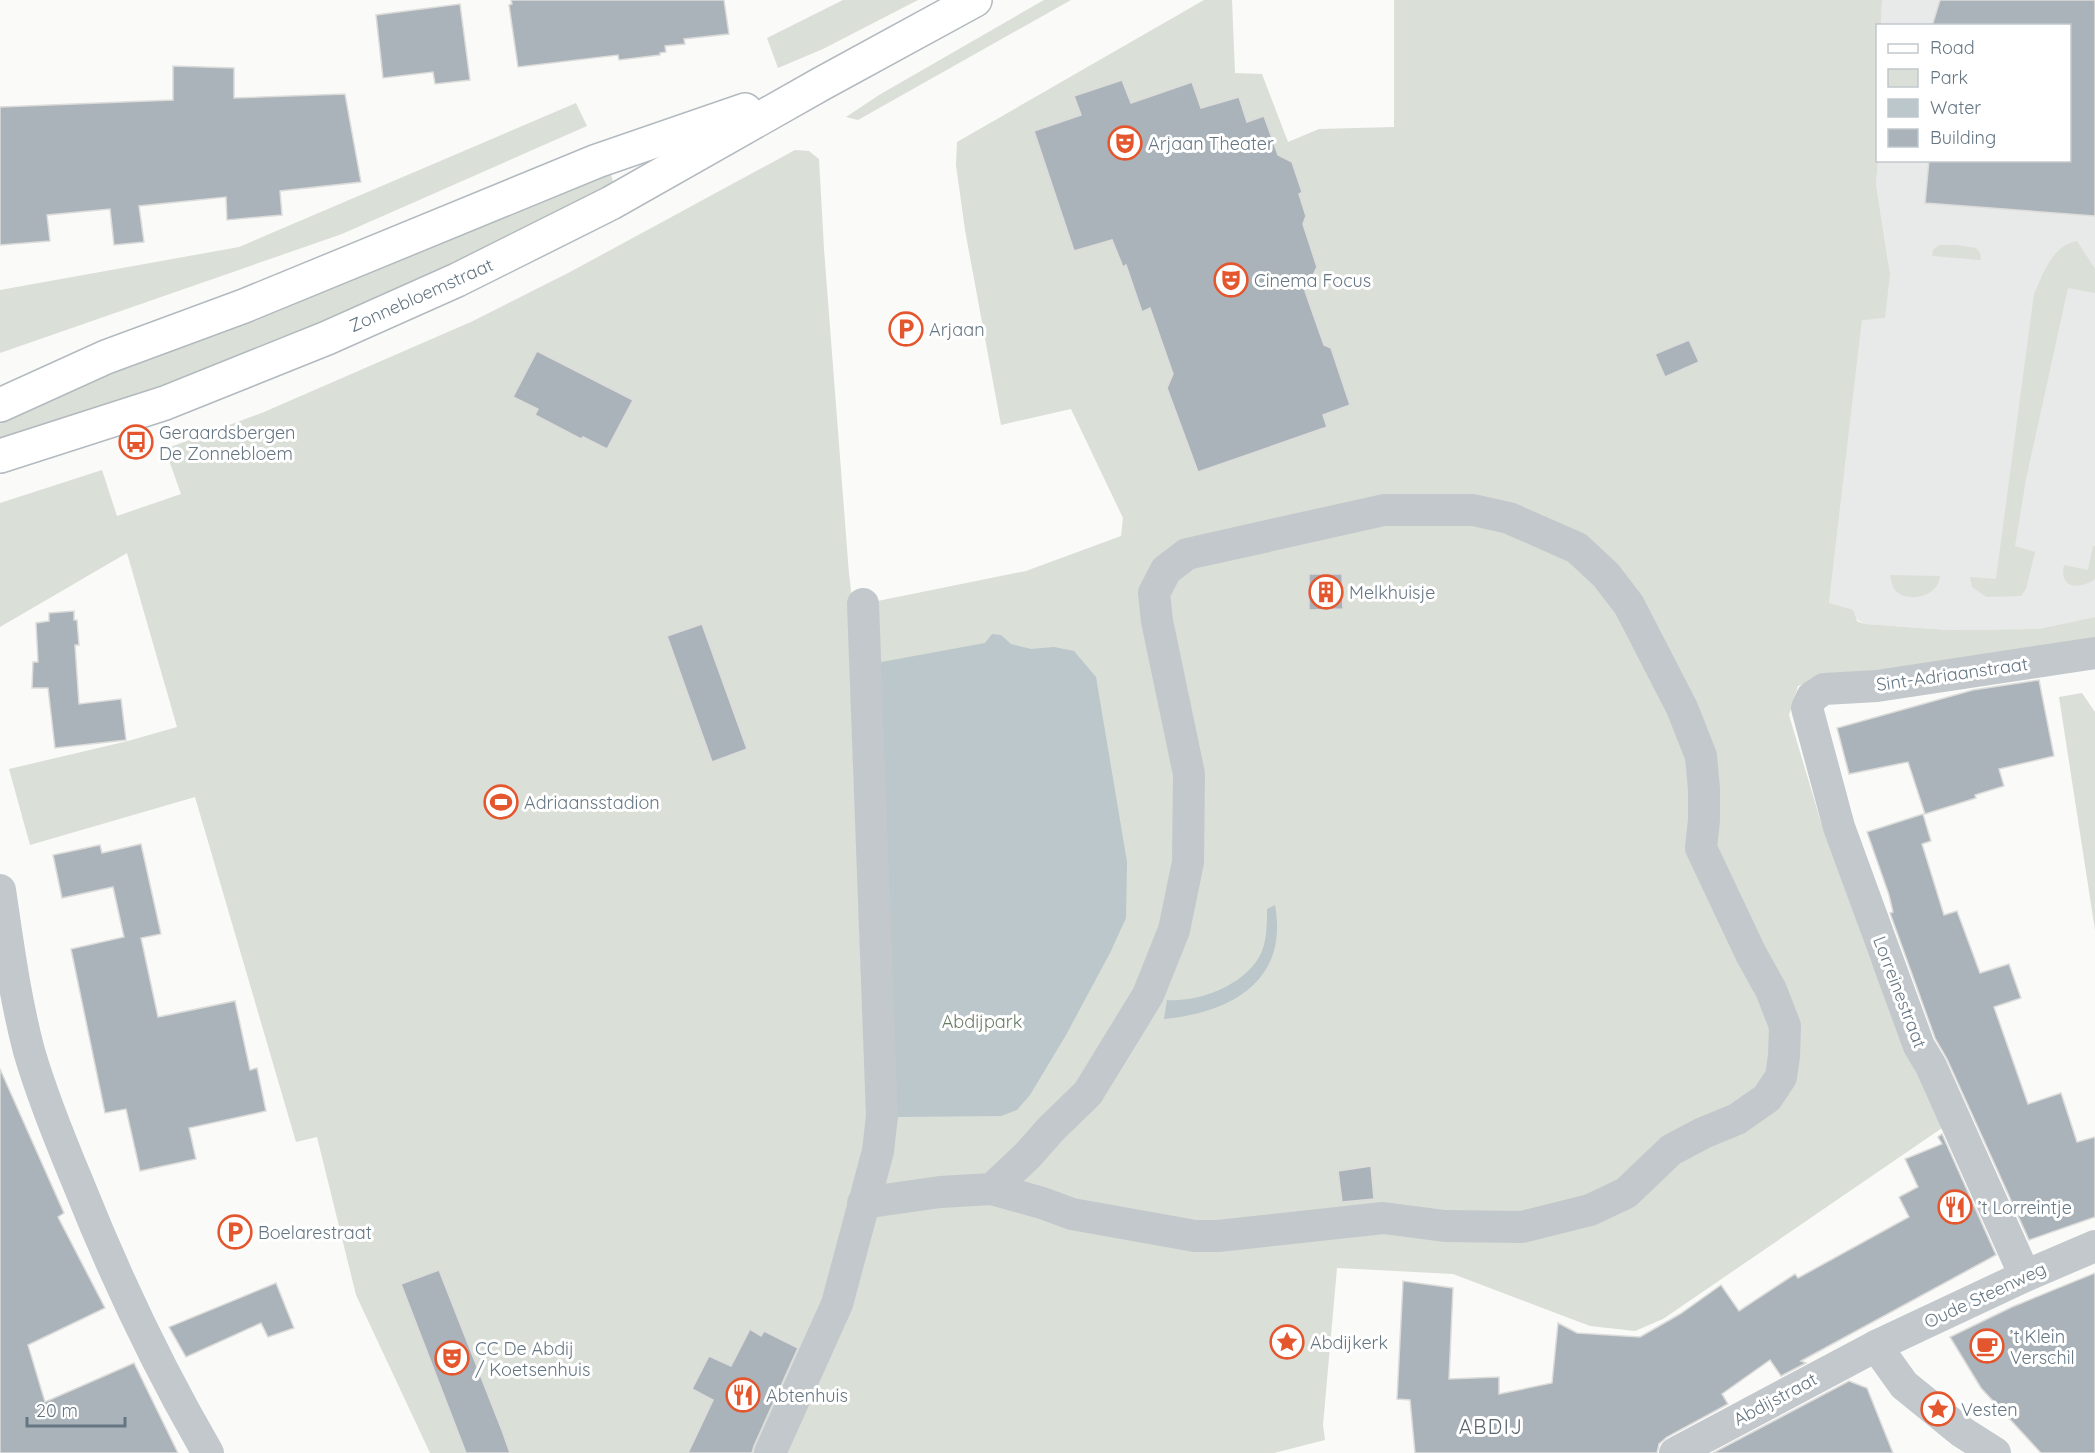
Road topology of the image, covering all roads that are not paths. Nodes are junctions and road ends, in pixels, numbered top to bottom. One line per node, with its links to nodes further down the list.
1 (975, 0): 2 (main road, Zonnebloemstraat)
2 (820, 84): 3 (main road, Zonnebloemstraat); 4 (main road, Zonnebloemstraat)
3 (602, 159): 4 (main road); 5 (main road, Zonnebloemstraat)
4 (611, 203): 6 (main road, Zonnebloemstraat)
5 (0, 405)
6 (0, 456)
7 (863, 604): 12 (street)
8 (2095, 653): 9 (street, Sint-Adriaanstraat)
9 (1812, 697): 14 (street, Lorreinestraat)
10 (0, 890): 17 (street)
11 (992, 1189): 11 (street); 12 (street)
12 (863, 1203): 18 (street)
13 (2095, 1246): 14 (street, Oude Steenweg)
14 (2025, 1276): 15 (street, Oude Steenweg)
15 (1876, 1346): 16 (street); 19 (street, Abdijstraat)
16 (1959, 1442): 20 (street)
17 (208, 1453)
18 (770, 1453)
19 (1675, 1453)
20 (1995, 1453)

